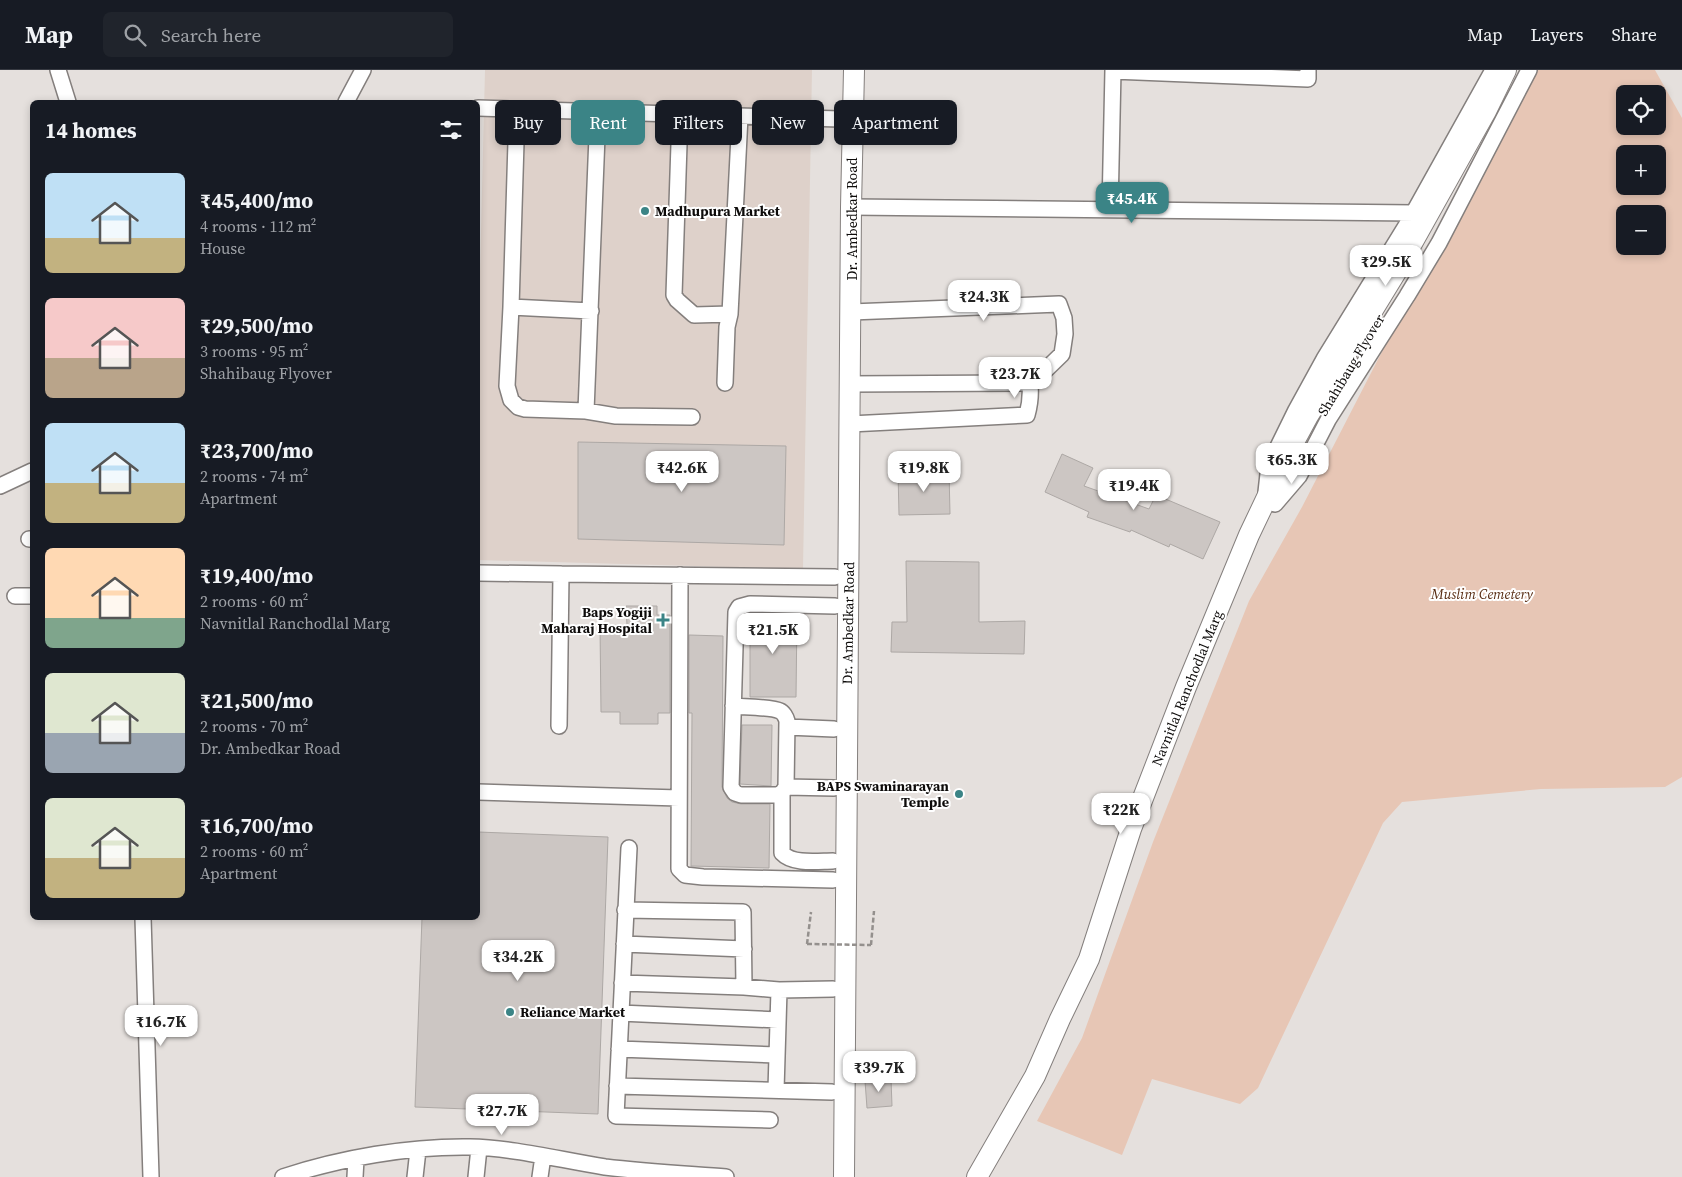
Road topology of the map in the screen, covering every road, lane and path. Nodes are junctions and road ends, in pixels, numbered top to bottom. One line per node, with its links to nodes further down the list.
1 (58, 70): 11 (street)
2 (364, 70): 12 (street)
3 (841, 70): 13 (main road, Dr. Ambedkar Road)
4 (854, 70): 23 (main road, Dr. Ambedkar Road)
5 (1308, 70): 10 (street)
6 (1493, 70): 25 (street)
7 (1506, 70): 36 (main road, Shahibaug Flyover)
8 (1517, 70): 36 (main road, Shahibaug Flyover)
9 (1529, 70): 39 (street)
10 (1113, 71): 24 (street)
11 (67, 100)
12 (347, 100)
13 (840, 100)
14 (480, 108): 15 (street)
15 (495, 108)
16 (742, 116): 17 (street)
17 (834, 119)
18 (516, 145): 26 (street)
19 (597, 145): 27 (street)
20 (679, 145): 29 (street)
21 (739, 145): 29 (street)
22 (840, 145): 43 (main road, Dr. Ambedkar Road)
23 (851, 207): 24 (street); 28 (main road, Dr. Ambedkar Road)
24 (1110, 209): 25 (street)
25 (1414, 213): 39 (street)
26 (511, 307): 27 (street); 33 (street)
27 (591, 311): 33 (street)
28 (851, 312): 31 (main road, Dr. Ambedkar Road); 32 (street)
29 (730, 314): 30 (street)
30 (725, 383)
31 (850, 384): 32 (street); 35 (main road, Dr. Ambedkar Road)
32 (1030, 385): 35 (street)
33 (586, 411): 34 (street)
34 (692, 417)
35 (850, 424): 88 (main road, Dr. Ambedkar Road)
36 (1292, 456): 39 (main road, Shahibaug Flyover)
37 (30, 472): 38 (street)
38 (0, 486)
39 (1270, 503): 89 (main road, Navnitlal Ranchodlal Marg); 90 (main road)
40 (480, 573): 41 (street)
41 (560, 574): 42 (street); 48 (street)
42 (680, 575): 43 (street); 54 (street)
43 (835, 578): 46 (main road, Dr. Ambedkar Road)
44 (15, 596): 45 (street)
45 (30, 596)
46 (835, 606): 47 (street); 50 (main road, Dr. Ambedkar Road)
47 (734, 706): 49 (street); 52 (street)
48 (559, 726)
49 (787, 727): 50 (street); 52 (street)
50 (834, 729): 51 (main road, Dr. Ambedkar Road)
51 (834, 788): 52 (street); 56 (main road, Dr. Ambedkar Road)
52 (784, 790): 56 (street)
53 (480, 792): 54 (street)
54 (679, 798): 56 (street)
55 (628, 848): 57 (street)
56 (833, 870): 65 (main road, Dr. Ambedkar Road)
57 (625, 910): 61 (street); 62 (street)
58 (874, 911): 59 (path, bridge)
59 (810, 912)
60 (143, 920): 80 (street)
61 (624, 944): 62 (street); 63 (street)
62 (744, 949): 64 (street)
63 (622, 983): 64 (street); 67 (street)
64 (744, 987): 66 (street)
65 (833, 989): 66 (street); 73 (main road, Dr. Ambedkar Road)
66 (779, 990): 68 (street)
67 (620, 1013): 68 (street); 69 (street)
68 (778, 1020): 70 (street)
69 (618, 1049): 70 (street); 71 (street)
70 (777, 1055): 72 (street)
71 (617, 1086): 72 (street); 74 (street)
72 (776, 1090): 73 (street)
73 (832, 1092): 87 (main road, Dr. Ambedkar Road)
74 (770, 1120)
75 (479, 1148): 76 (street); 77 (street); 84 (street)
76 (418, 1150): 78 (street); 83 (street)
77 (543, 1156): 79 (street); 85 (street)
78 (356, 1159): 81 (street); 82 (street)
79 (599, 1171): 86 (street)
80 (151, 1177)
81 (283, 1177)
82 (354, 1177)
83 (415, 1177)
84 (476, 1177)
85 (540, 1177)
86 (726, 1177)
87 (831, 1177)
88 (844, 1177)
89 (978, 1177)
90 (989, 1177)

